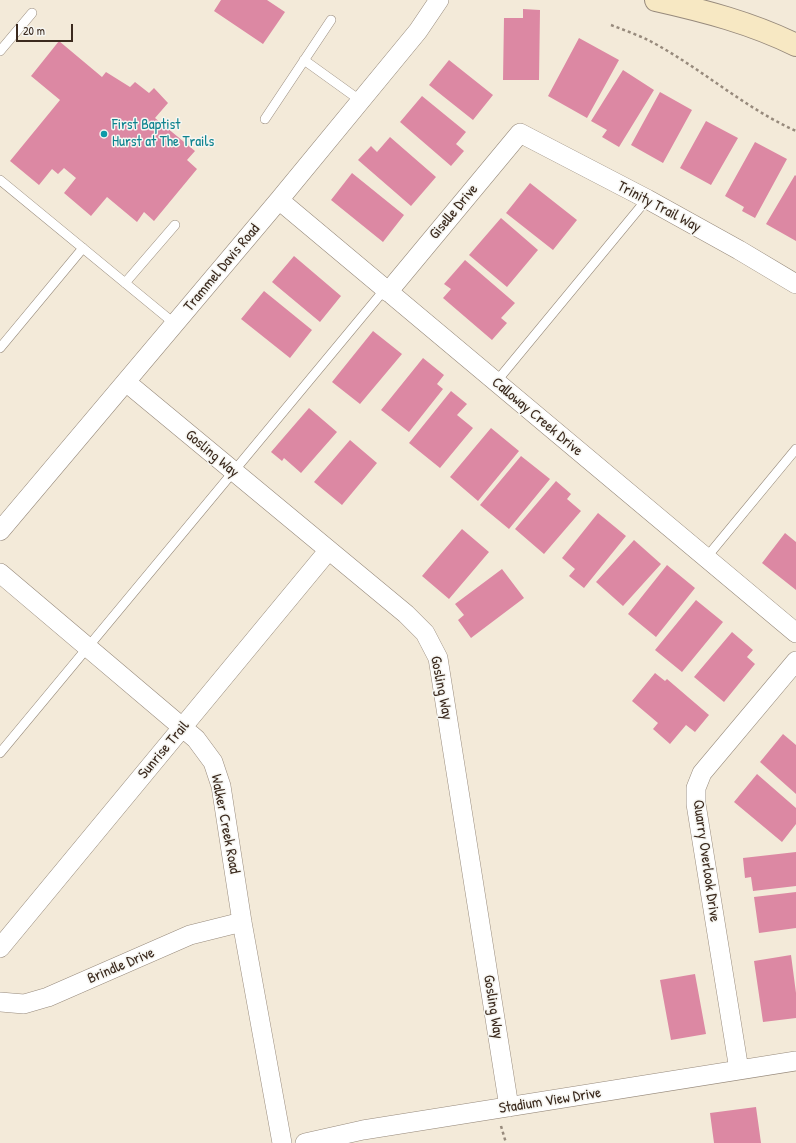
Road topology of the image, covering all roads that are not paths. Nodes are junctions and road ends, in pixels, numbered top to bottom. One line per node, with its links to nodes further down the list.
1 (439, 0): 8 (street, Trammel Davis Road)
2 (656, 0): 5 (main road)
3 (32, 13): 6 (lane)
4 (331, 20): 7 (lane)
5 (796, 45)
6 (0, 51)
7 (304, 60): 8 (lane); 9 (lane)
8 (360, 101): 13 (street, Trammel Davis Road)
9 (265, 119)
10 (520, 133): 12 (street, Trinity Trail Way); 18 (street, Giselle Drive)
11 (0, 180): 15 (lane)
12 (647, 199): 17 (street, Trinity Trail Way); 22 (lane)
13 (279, 200): 18 (street, Calloway Creek Drive); 19 (street, Trammel Davis Road)
14 (175, 225): 16 (lane)
15 (83, 248): 16 (lane); 20 (lane)
16 (125, 283): 19 (lane)
17 (796, 284)
18 (387, 290): 22 (street, Calloway Creek Drive); 24 (lane)
19 (175, 324): 21 (street, Trammel Davis Road)
20 (0, 348)
21 (126, 382): 24 (street, Gosling Way); 25 (street, Trammel Davis Road)
22 (496, 382): 27 (street, Calloway Creek Drive)
23 (796, 449): 27 (lane)
24 (234, 472): 26 (street, Gosling Way); 30 (lane)
25 (0, 531)
26 (328, 551): 32 (street, Sunrise Trail); 39 (street, Gosling Way)
27 (706, 558): 29 (street, Calloway Creek Drive)
28 (0, 573): 30 (street, Walker Creek Road)
29 (796, 633)
30 (88, 647): 32 (street, Walker Creek Road); 33 (lane)
31 (796, 661): 38 (street, Quarry Overlook Drive)
32 (183, 728): 34 (street, Walker Creek Road); 35 (street, Sunrise Trail)
33 (0, 752)
34 (242, 922): 36 (street, Brindle Drive); 40 (street, Walker Creek Road)
35 (0, 948)
36 (0, 1002)
37 (796, 1061): 38 (street, Stadium View Drive)
38 (739, 1070): 39 (street, Stadium View Drive)
39 (509, 1107): 41 (street, Stadium View Drive)
40 (282, 1143)
41 (305, 1143)

